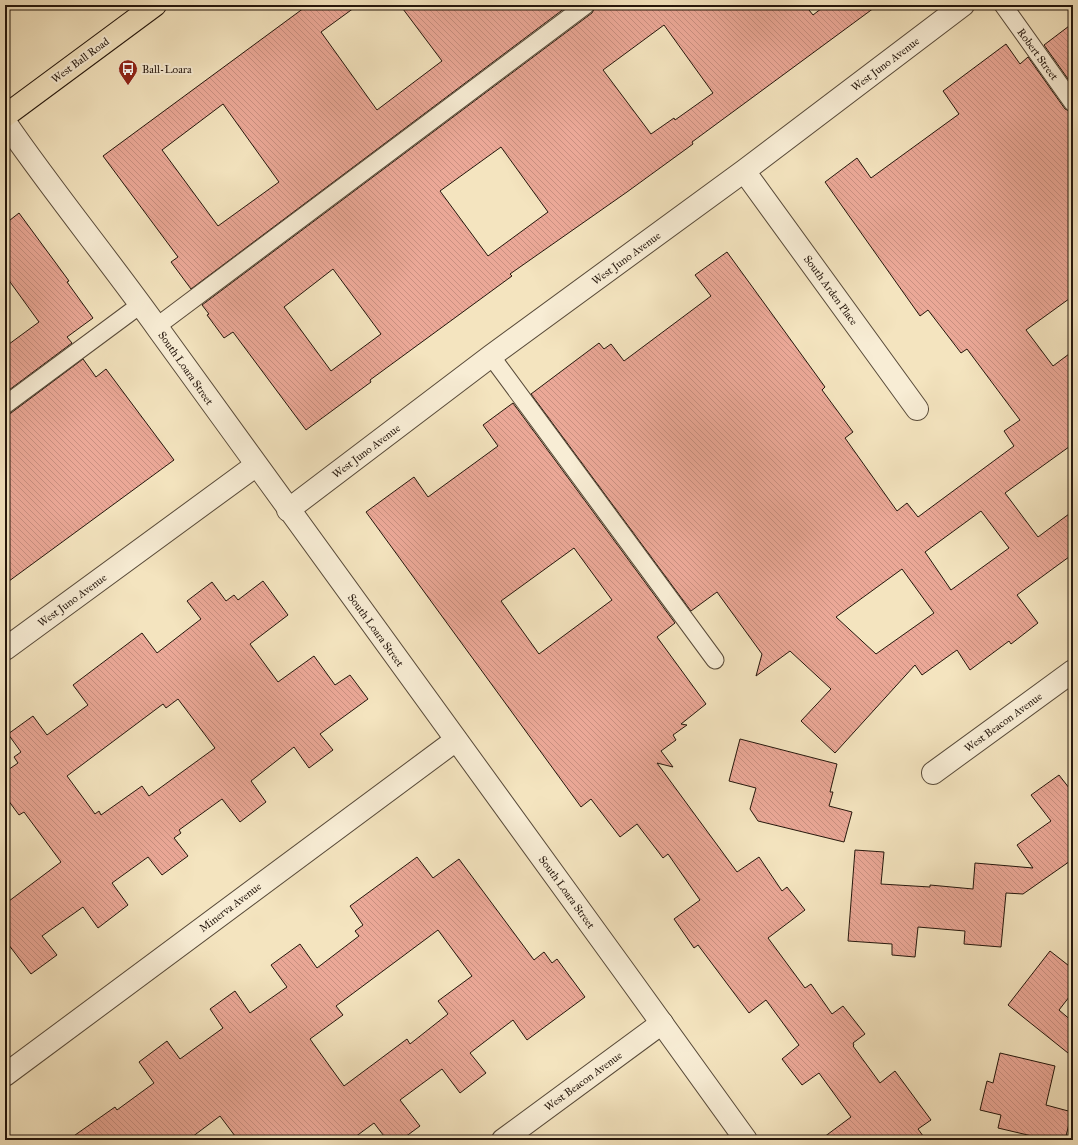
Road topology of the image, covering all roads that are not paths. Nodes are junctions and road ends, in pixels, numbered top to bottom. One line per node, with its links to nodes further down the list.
1 (155, 5): 6 (main road, West Ball Road)
2 (586, 5): 10 (lane)
3 (963, 5): 8 (street, West Juno Avenue)
4 (1003, 5): 5 (lane, Robert Street)
5 (1073, 103)
6 (5, 116)
7 (5, 122): 9 (street, South Loara Street)
8 (744, 171): 11 (street, West Juno Avenue); 13 (street, South Arden Place)
9 (140, 305): 10 (street, South Loara Street); 12 (lane)
10 (156, 327): 14 (street, South Loara Street)
11 (491, 356): 15 (street, West Juno Avenue); 17 (lane)
12 (5, 405)
13 (917, 409)
14 (255, 466): 15 (street, South Loara Street); 16 (street, West Juno Avenue)
15 (288, 510): 19 (street, South Loara Street)
16 (5, 649)
17 (715, 660)
18 (1073, 671): 20 (street, West Beacon Avenue)
19 (456, 740): 21 (street, South Loara Street); 22 (street, Minerva Avenue)
20 (932, 773)
21 (662, 1023): 23 (street, West Beacon Avenue); 24 (street, South Loara Street)
22 (5, 1074)
23 (503, 1140)
24 (746, 1140)

